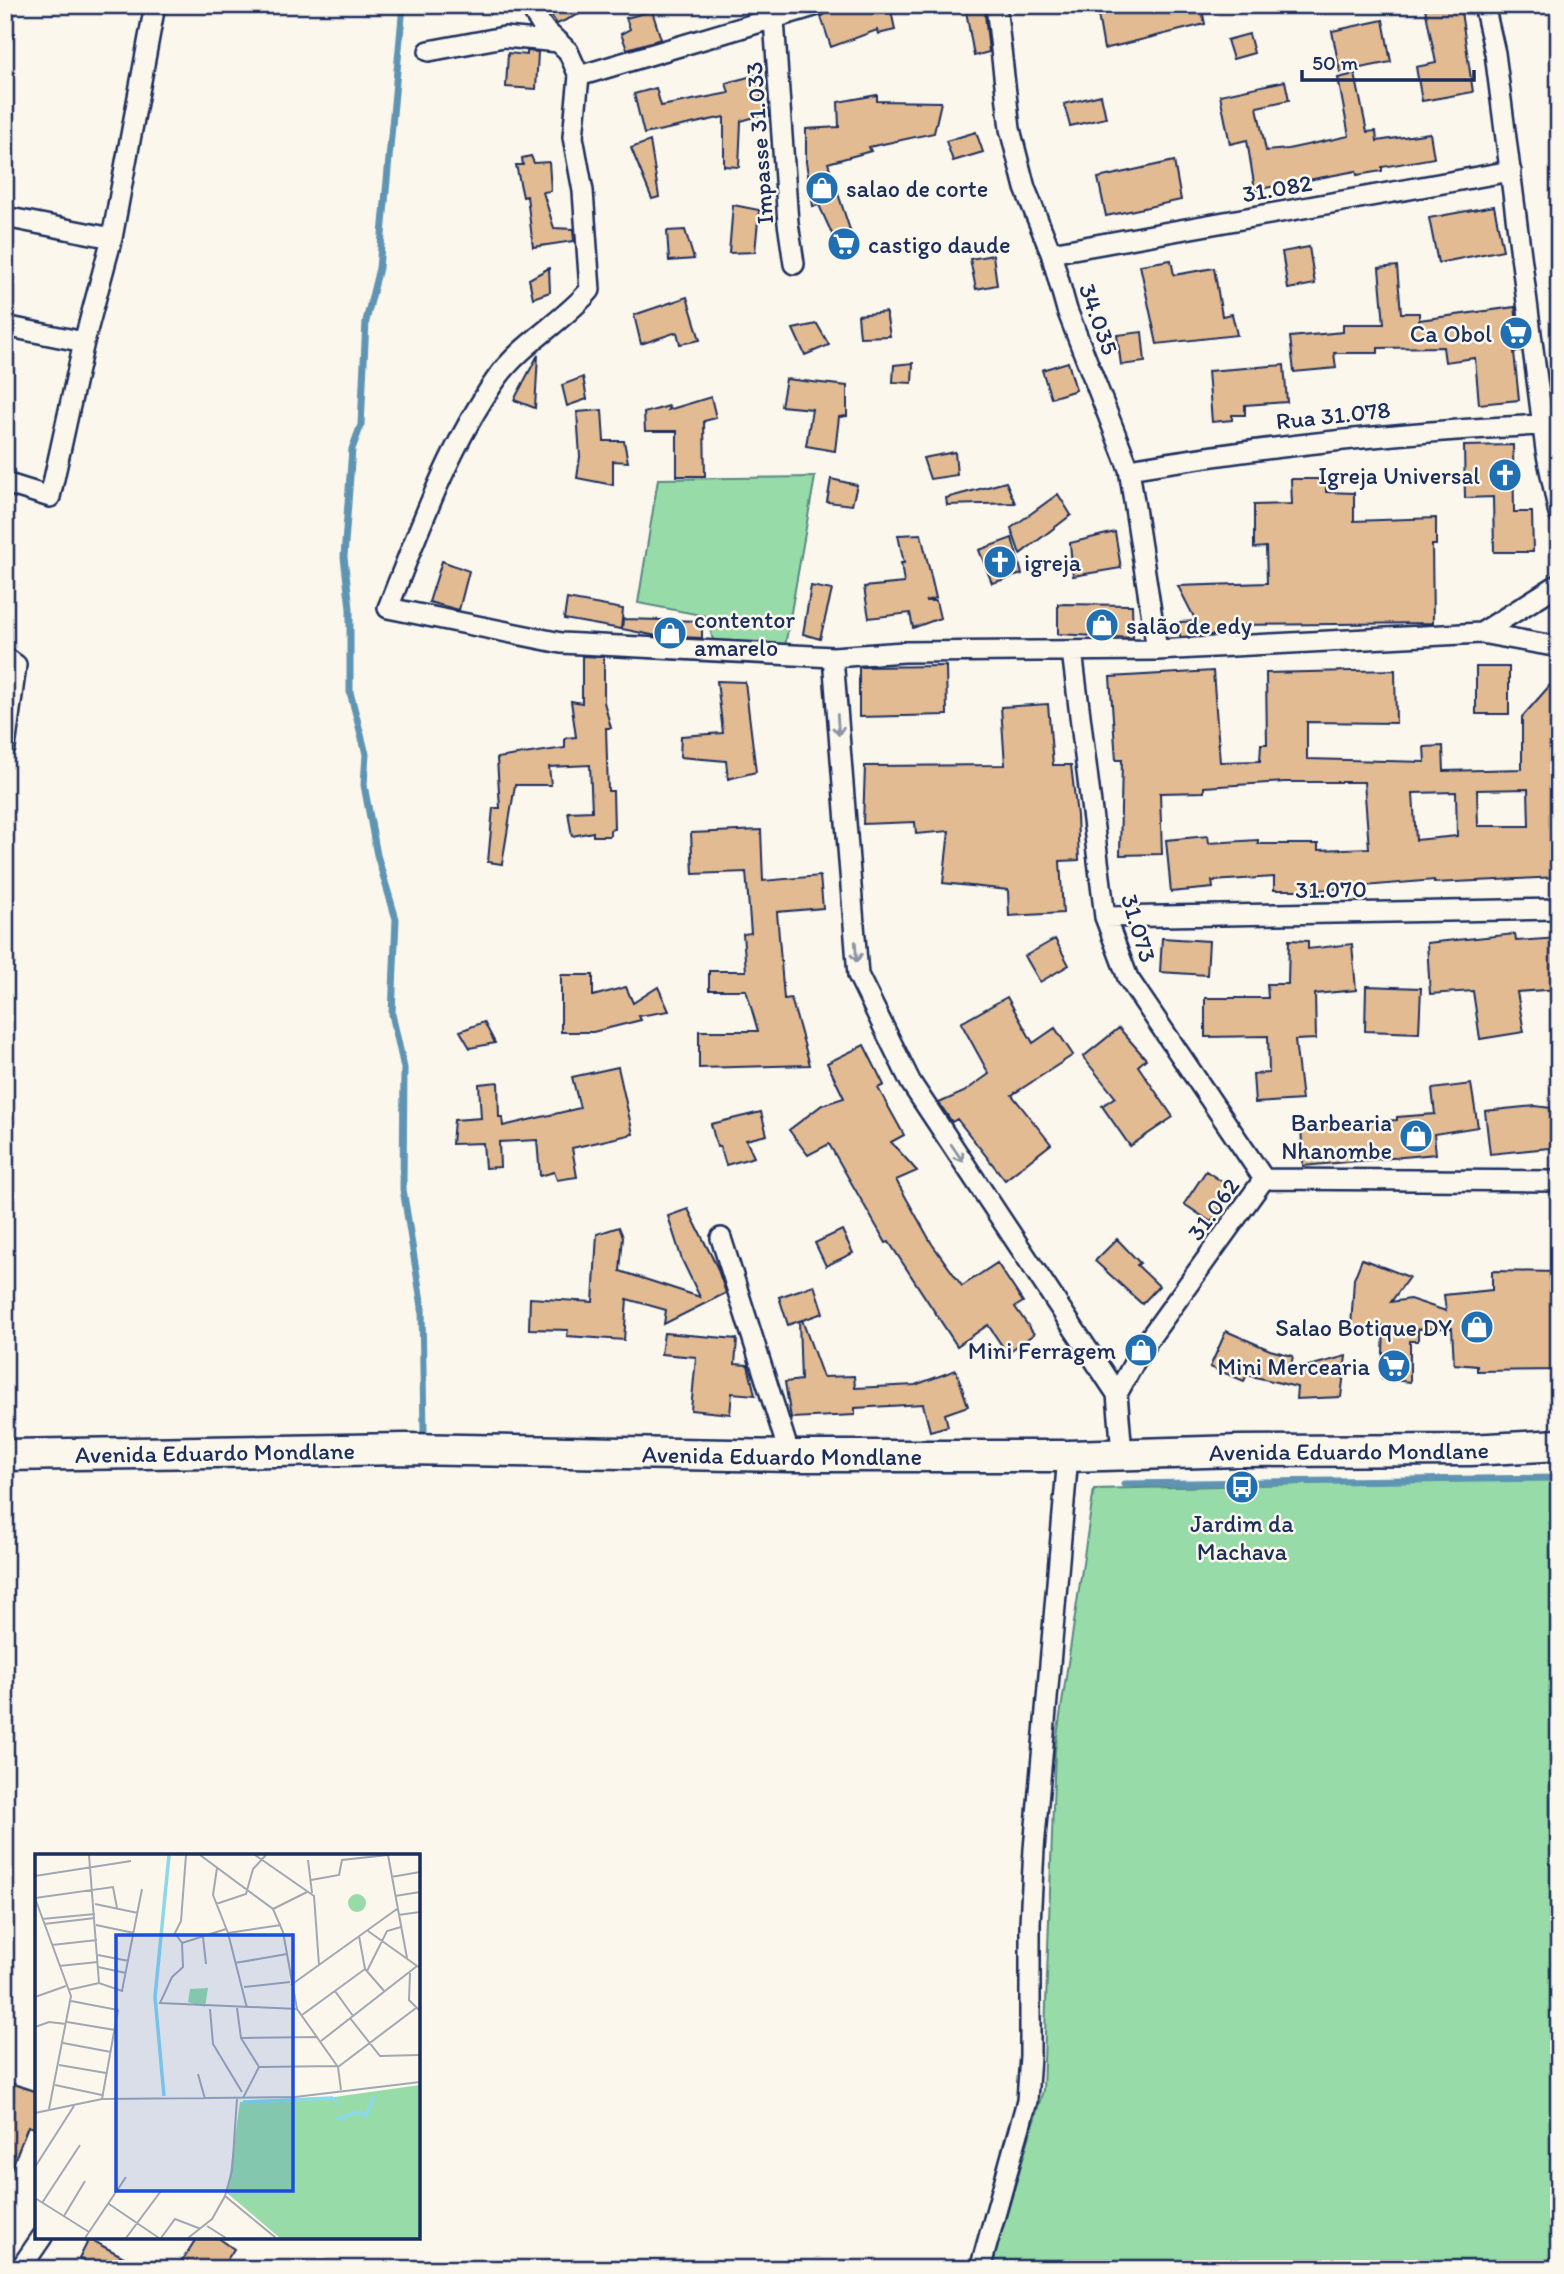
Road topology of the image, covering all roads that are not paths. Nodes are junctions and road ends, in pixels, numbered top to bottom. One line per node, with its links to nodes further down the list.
1 (155, 5): 12 (street)
2 (529, 5): 7 (street)
3 (818, 5): 6 (street)
4 (996, 5): 13 (street, 34.035)
5 (1484, 5): 10 (street)
6 (774, 19): 9 (street); 14 (street, Impasse 31.033)
7 (561, 42): 8 (street); 9 (street)
8 (429, 51)
9 (579, 76): 28 (street)
10 (1511, 171): 13 (street, 31.082); 17 (street)
11 (5, 217): 12 (street)
12 (112, 238): 16 (street)
13 (1051, 253): 19 (street, 34.035)
14 (794, 264)
15 (5, 326): 16 (street)
16 (84, 342): 20 (street)
17 (1543, 425): 18 (street); 19 (street, Rua 31.078)
18 (1552, 446): 21 (street)
19 (1129, 470): 25 (street, 34.035)
20 (5, 483)
21 (1559, 514)
22 (1559, 584): 23 (street)
23 (1481, 633): 24 (street); 25 (street)
24 (1559, 647)
25 (1157, 650): 26 (street)
26 (1072, 652): 28 (street); 31 (street, 31.073)
27 (5, 657): 29 (street)
28 (833, 657): 35 (street, one-way to 35)
29 (5, 748)
30 (1559, 909): 31 (street, 31.070)
31 (1105, 917): 32 (street, 31.073)
32 (1264, 1179): 33 (street, 31.062); 35 (street, 31.062)
33 (1559, 1181)
34 (721, 1238): 39 (street)
35 (1117, 1394): 37 (street)
36 (1559, 1445): 37 (main road, Avenida Eduardo Mondlane)
37 (1122, 1453): 40 (main road, Avenida Eduardo Mondlane)
38 (5, 1455): 39 (main road, Avenida Eduardo Mondlane)
39 (790, 1456): 40 (main road, Avenida Eduardo Mondlane)
40 (1068, 1456): 43 (street)
41 (41, 2239): 42 (street)
42 (20, 2269)
43 (979, 2269)

